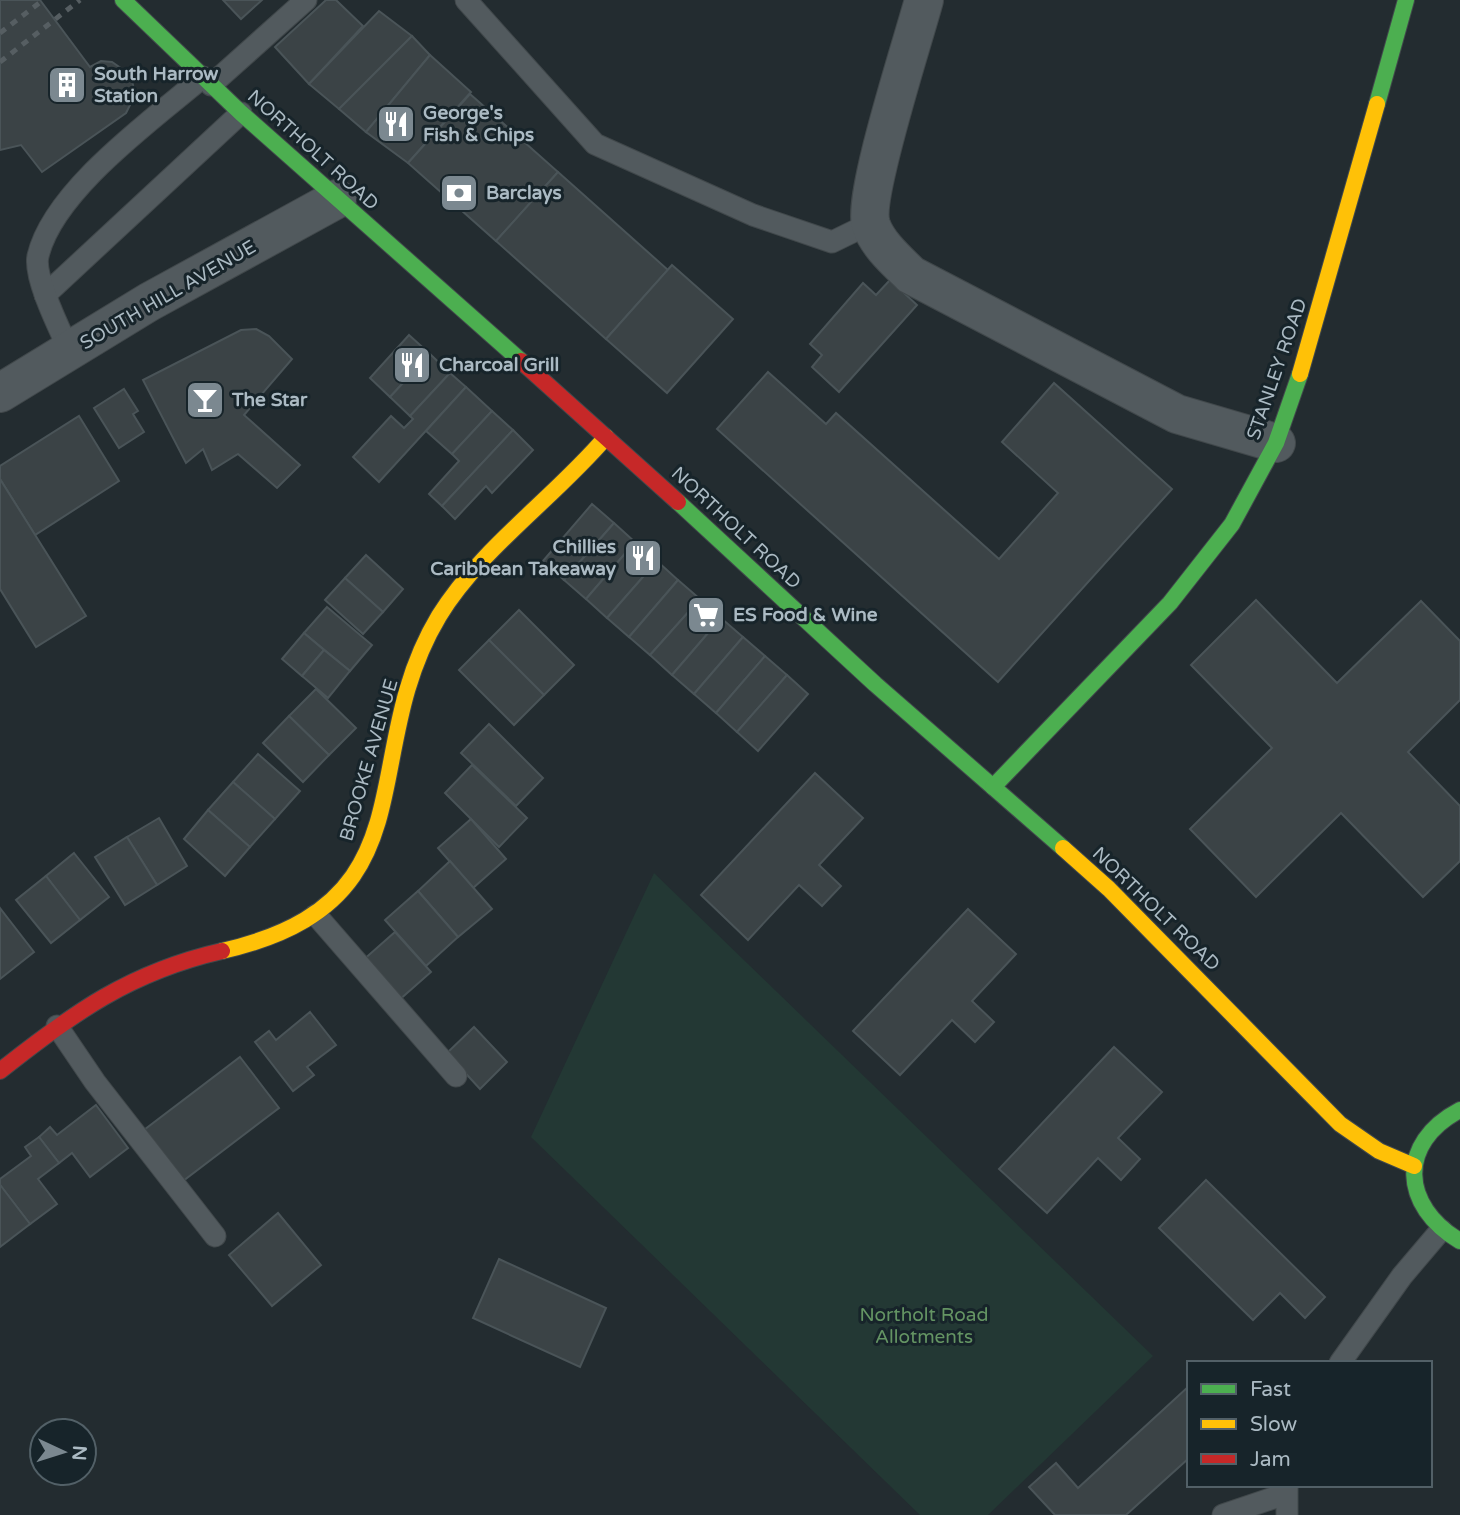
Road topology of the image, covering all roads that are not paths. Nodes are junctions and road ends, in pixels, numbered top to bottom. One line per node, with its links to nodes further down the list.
1 (123, 0): 6 (main road, NORTHOLT ROAD)
2 (306, 0): 6 (lane)
3 (466, 0): 9 (lane)
4 (924, 0): 9 (street)
5 (1406, 0): 14 (main road, STANLEY ROAD)
6 (207, 81): 7 (main road, NORTHOLT ROAD); 10 (lane)
7 (241, 113): 8 (main road, NORTHOLT ROAD); 10 (lane)
8 (337, 199): 11 (street, SOUTH HILL AVENUE); 13 (main road, NORTHOLT ROAD)
9 (871, 223): 14 (street)
10 (45, 295): 11 (lane)
11 (70, 352): 12 (street, SOUTH HILL AVENUE)
12 (0, 393)
13 (606, 437): 15 (main road, NORTHOLT ROAD); 16 (main road, BROOKE AVENUE)
14 (1276, 443): 15 (main road, STANLEY ROAD)
15 (993, 787): 21 (main road, NORTHOLT ROAD)
16 (316, 915): 17 (main road, BROOKE AVENUE); 19 (lane)
17 (57, 1026): 18 (main road, BROOKE AVENUE); 23 (lane)
18 (0, 1071)
19 (456, 1076)
20 (1460, 1110): 21 (main road)
21 (1414, 1166): 22 (main road)
22 (1441, 1230): 24 (main road); 25 (lane)
23 (215, 1237)
24 (1460, 1241)
25 (1341, 1361)
26 (1286, 1498): 27 (lane)
27 (1223, 1515)

